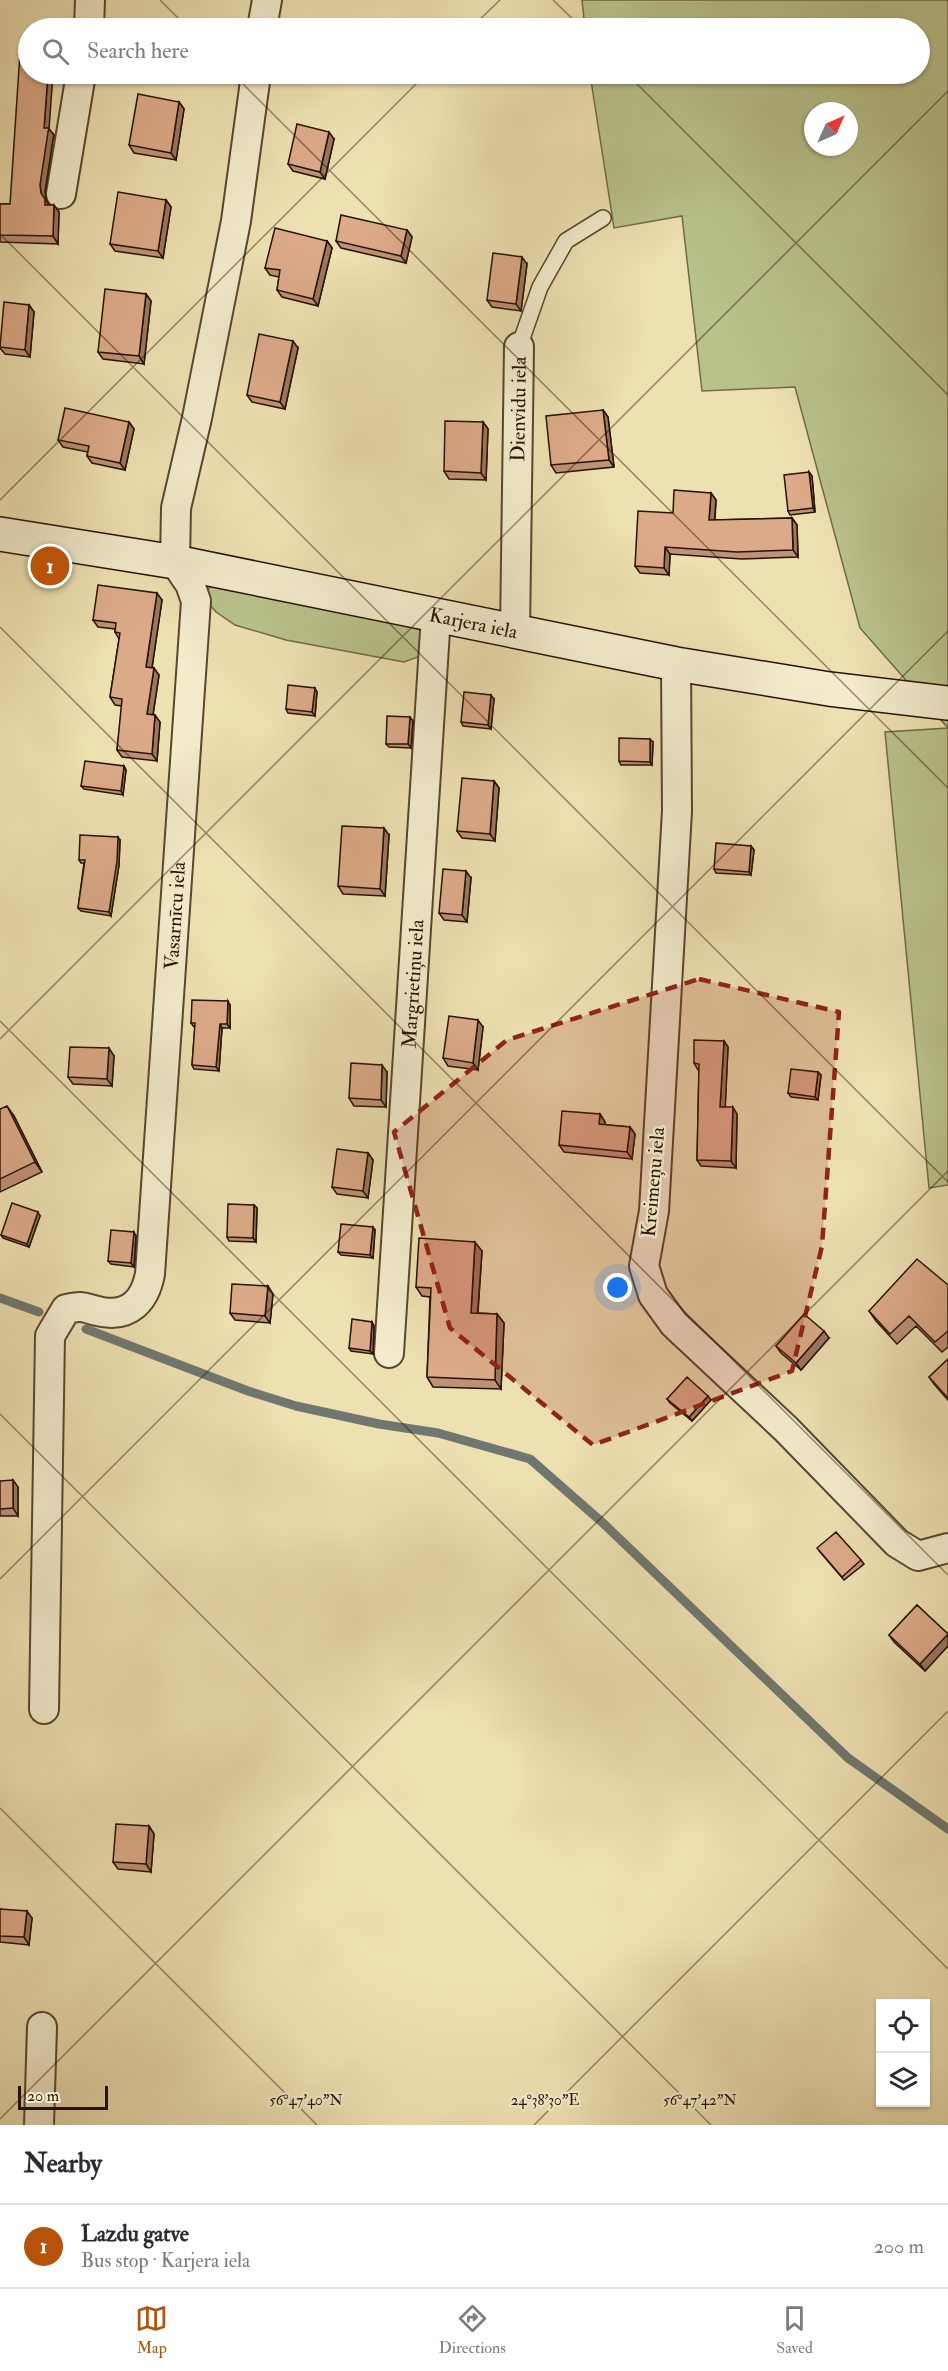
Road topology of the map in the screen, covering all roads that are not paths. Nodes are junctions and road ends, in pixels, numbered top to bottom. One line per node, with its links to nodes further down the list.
1 (267, 0): 2 (street)
2 (264, 18)
3 (79, 84): 5 (street)
4 (255, 84): 9 (street)
5 (61, 194)
6 (603, 218): 7 (lane, Dienvidu iela)
7 (519, 347): 11 (street, Dienvidu iela)
8 (0, 534): 9 (street, Karjera iela)
9 (175, 562): 10 (street, Karjera iela); 16 (street, Vasarnīcu iela)
10 (436, 615): 11 (street, Karjera iela); 14 (street, Margrietiņu iela)
11 (515, 631): 12 (street, Karjera iela)
12 (676, 664): 13 (street, Karjera iela); 15 (street, Kreimeņu iela)
13 (948, 703)
14 (389, 1353)
15 (948, 1548)
16 (44, 1709)
17 (42, 2027): 18 (street)
18 (39, 2125)

